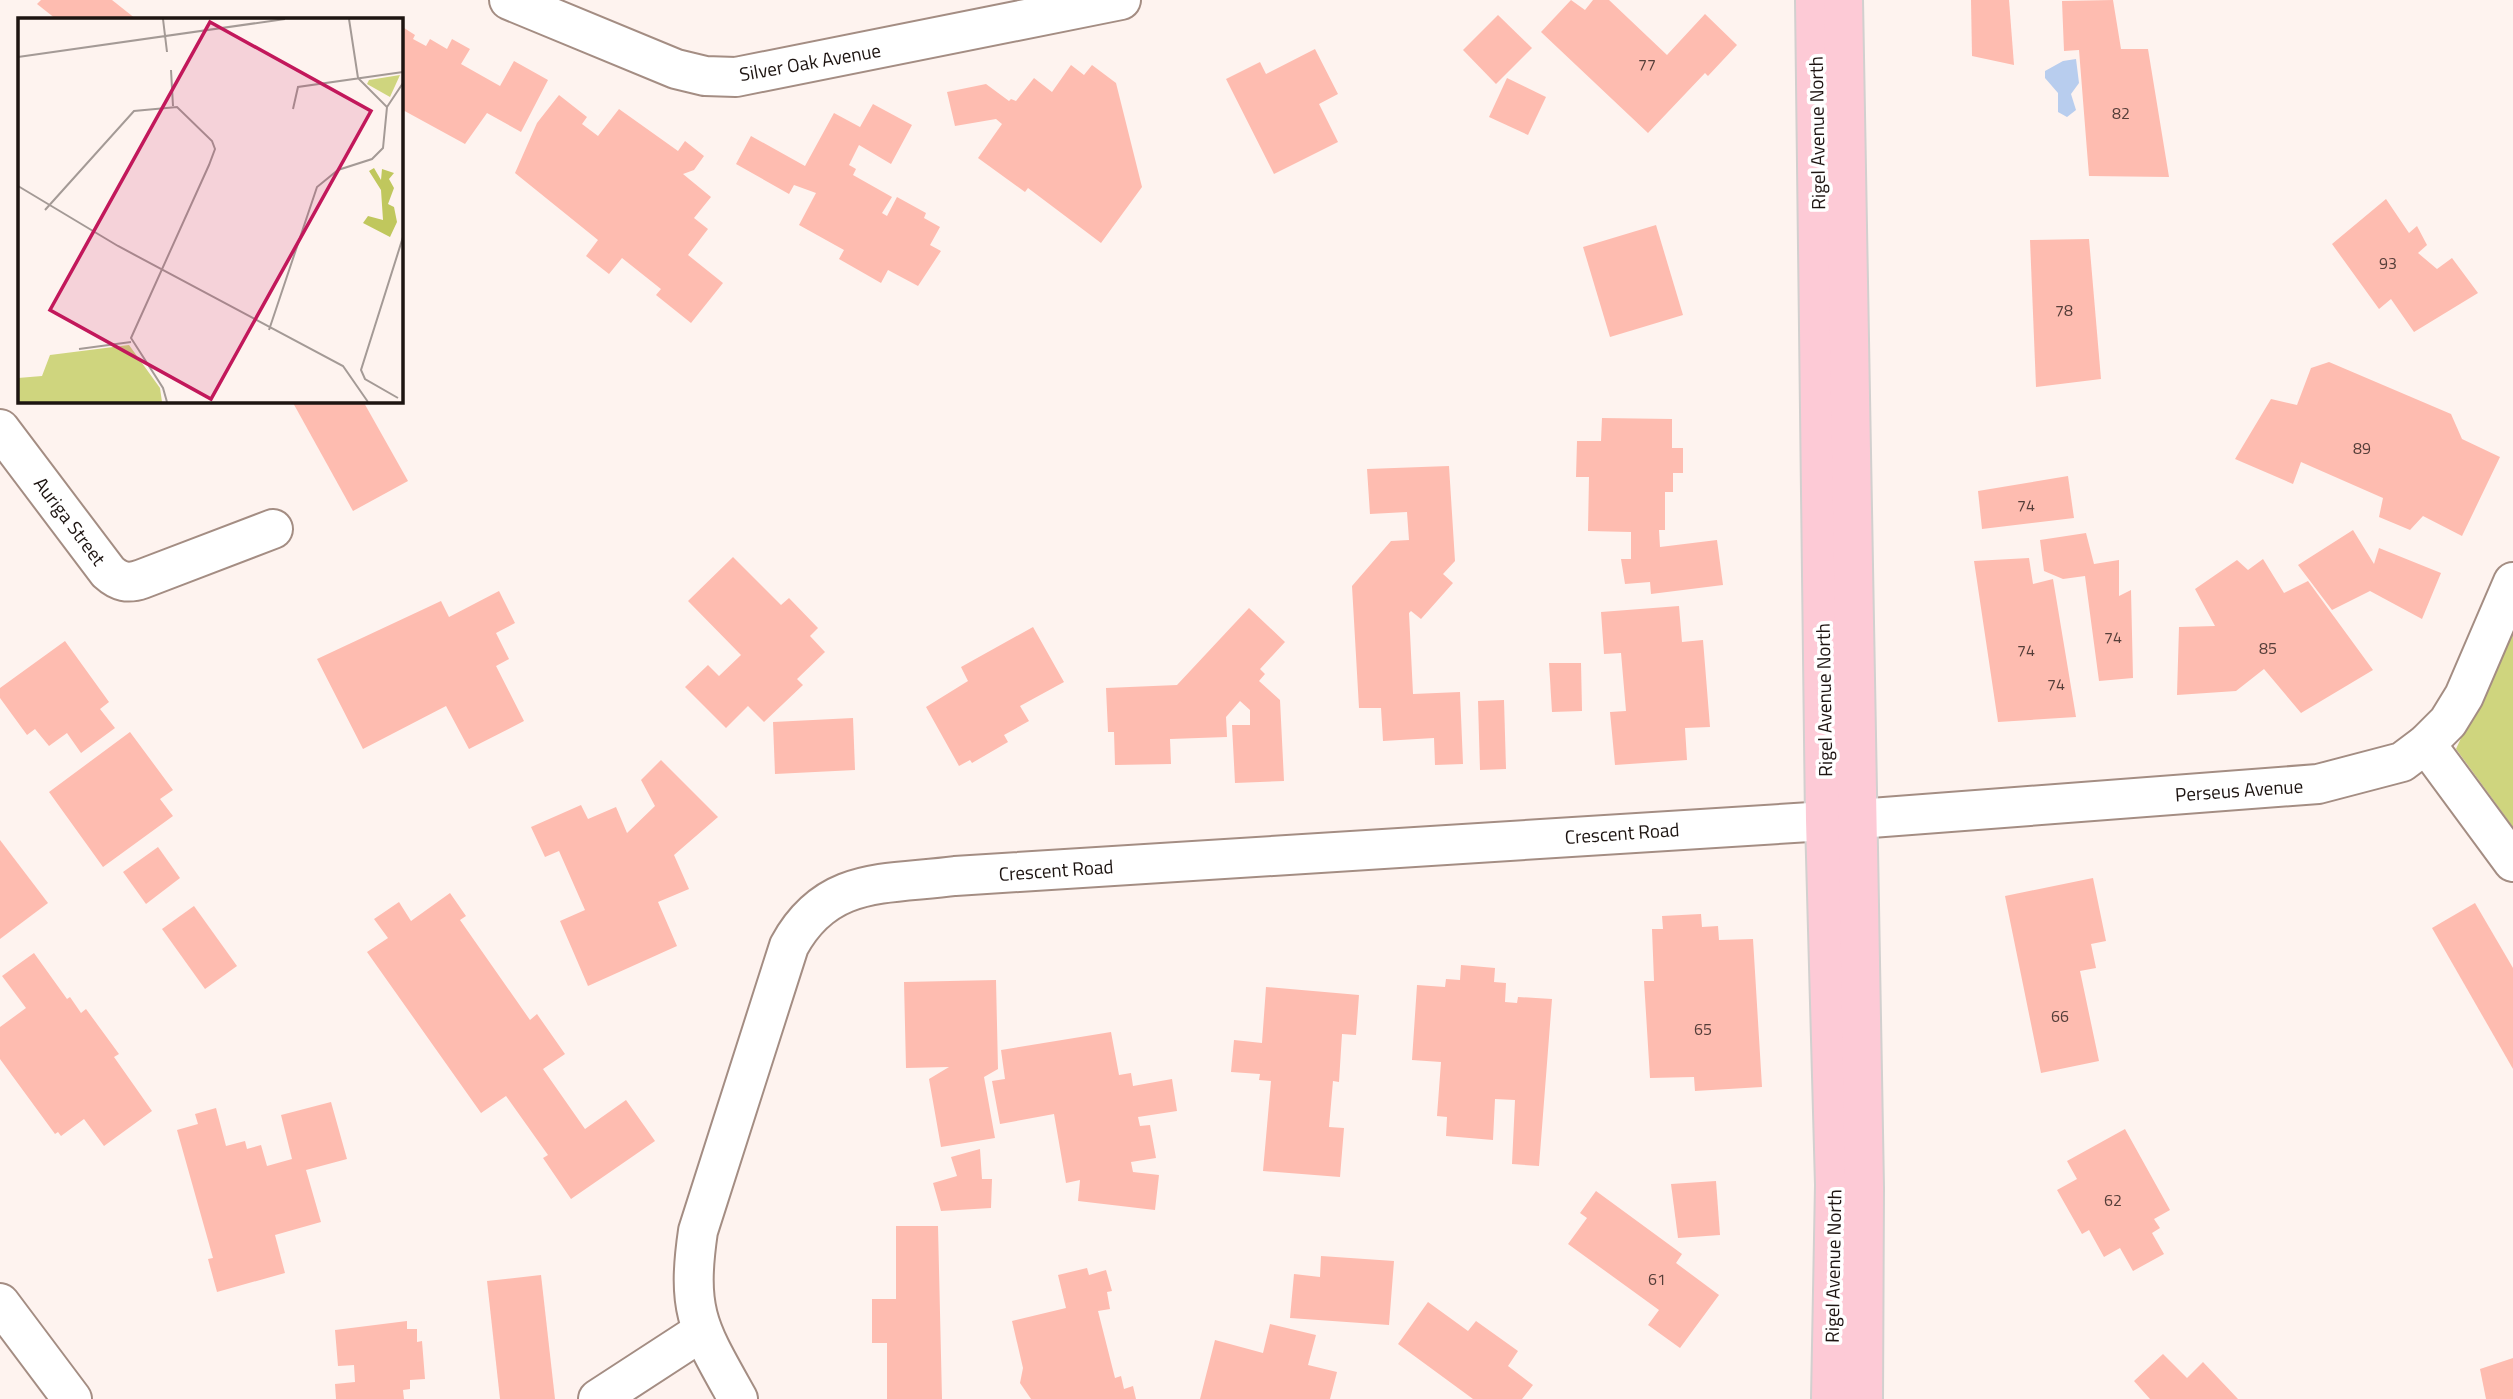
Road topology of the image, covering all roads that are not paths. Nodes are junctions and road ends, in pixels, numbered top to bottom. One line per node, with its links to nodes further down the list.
1 (509, 0): 2 (street, Silver Oak Avenue)
2 (1121, 0)
3 (1815, 0): 9 (main road, Rigel Avenue North)
4 (1843, 0): 9 (main road, Rigel Avenue North)
5 (0, 429): 6 (street, Auriga Street)
6 (273, 529)
7 (2513, 582): 8 (street, Perseus Avenue)
8 (2427, 744): 9 (street, Perseus Avenue); 10 (street)
9 (1841, 820): 12 (street, Crescent Road); 16 (main road, Rigel Avenue North); 17 (main road, Rigel Avenue North)
10 (2513, 862)
11 (0, 1303): 13 (street)
12 (701, 1332): 14 (street); 15 (street, Crescent Road)
13 (72, 1399)
14 (598, 1399)
15 (738, 1399)
16 (1831, 1399)
17 (1863, 1399)

